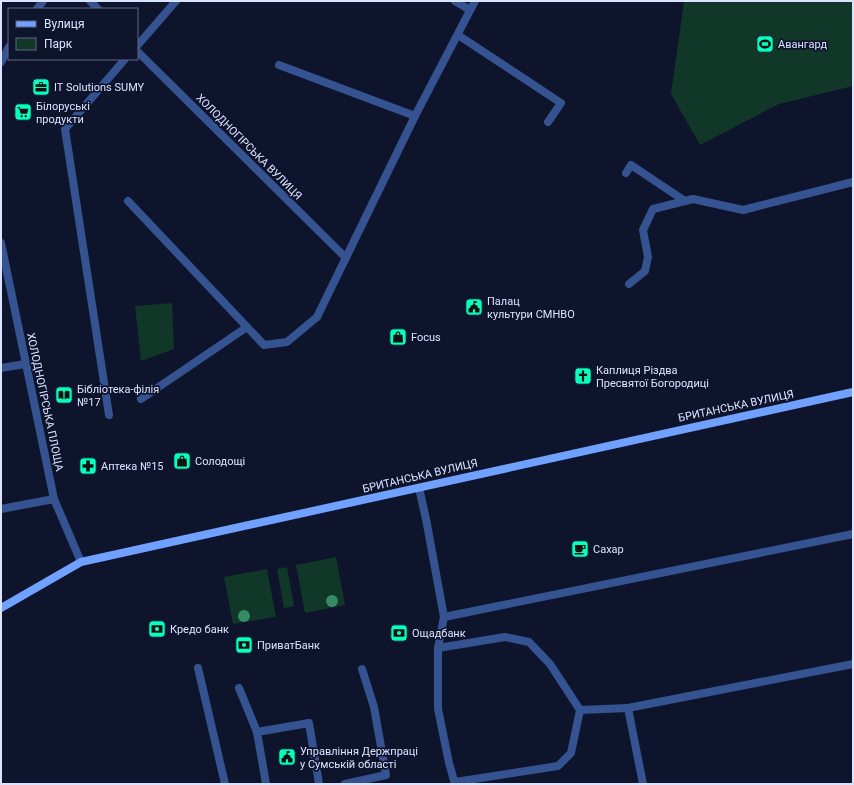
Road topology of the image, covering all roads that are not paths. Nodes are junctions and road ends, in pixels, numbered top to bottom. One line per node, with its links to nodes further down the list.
1 (176, 1): 6 (street)
2 (455, 1): 4 (street)
3 (475, 1): 4 (street)
4 (470, 10): 5 (street)
5 (458, 35): 12 (street); 13 (street)
6 (138, 45)
7 (8, 49): 10 (street)
8 (138, 52): 19 (street, ХОЛОДНОГІРСЬКА ВУЛИЦЯ)
9 (124, 60): 26 (street)
10 (1, 62)
11 (279, 65): 12 (street)
12 (415, 116): 19 (street)
13 (548, 122)
14 (626, 173): 17 (street)
15 (853, 182): 17 (street)
16 (128, 201): 21 (street)
17 (685, 201): 20 (street)
18 (1, 242): 22 (street, ХОЛОДНОГІРСЬКА ПЛОЩА)
19 (346, 258): 21 (street)
20 (629, 284)
21 (247, 327): 25 (street)
22 (26, 364): 23 (street); 28 (street, ХОЛОДНОГІРСЬКА ПЛОЩА)
23 (1, 368)
24 (853, 392): 27 (main road, БРИТАНСЬКА ВУЛИЦЯ)
25 (141, 398)
26 (109, 415)
27 (419, 488): 31 (main road, БРИТАНСЬКА ВУЛИЦЯ); 33 (street)
28 (54, 499): 29 (street); 31 (street, ХОЛОДНОГІРСЬКА ПЛОЩА)
29 (1, 509)
30 (853, 534): 33 (street)
31 (81, 562): 32 (main road, БРИТАНСЬКА ВУЛИЦЯ)
32 (1, 608)
33 (444, 617): 34 (street)
34 (438, 648): 40 (street); 42 (street)
35 (853, 664): 39 (street)
36 (198, 668): 43 (street)
37 (362, 669): 46 (street)
38 (239, 688): 41 (street)
39 (628, 708): 40 (street); 47 (street)
40 (580, 710): 42 (street)
41 (257, 732): 44 (street); 45 (street)
42 (455, 783)
43 (225, 784)
44 (266, 784)
45 (319, 784)
46 (345, 784)
47 (643, 784)

